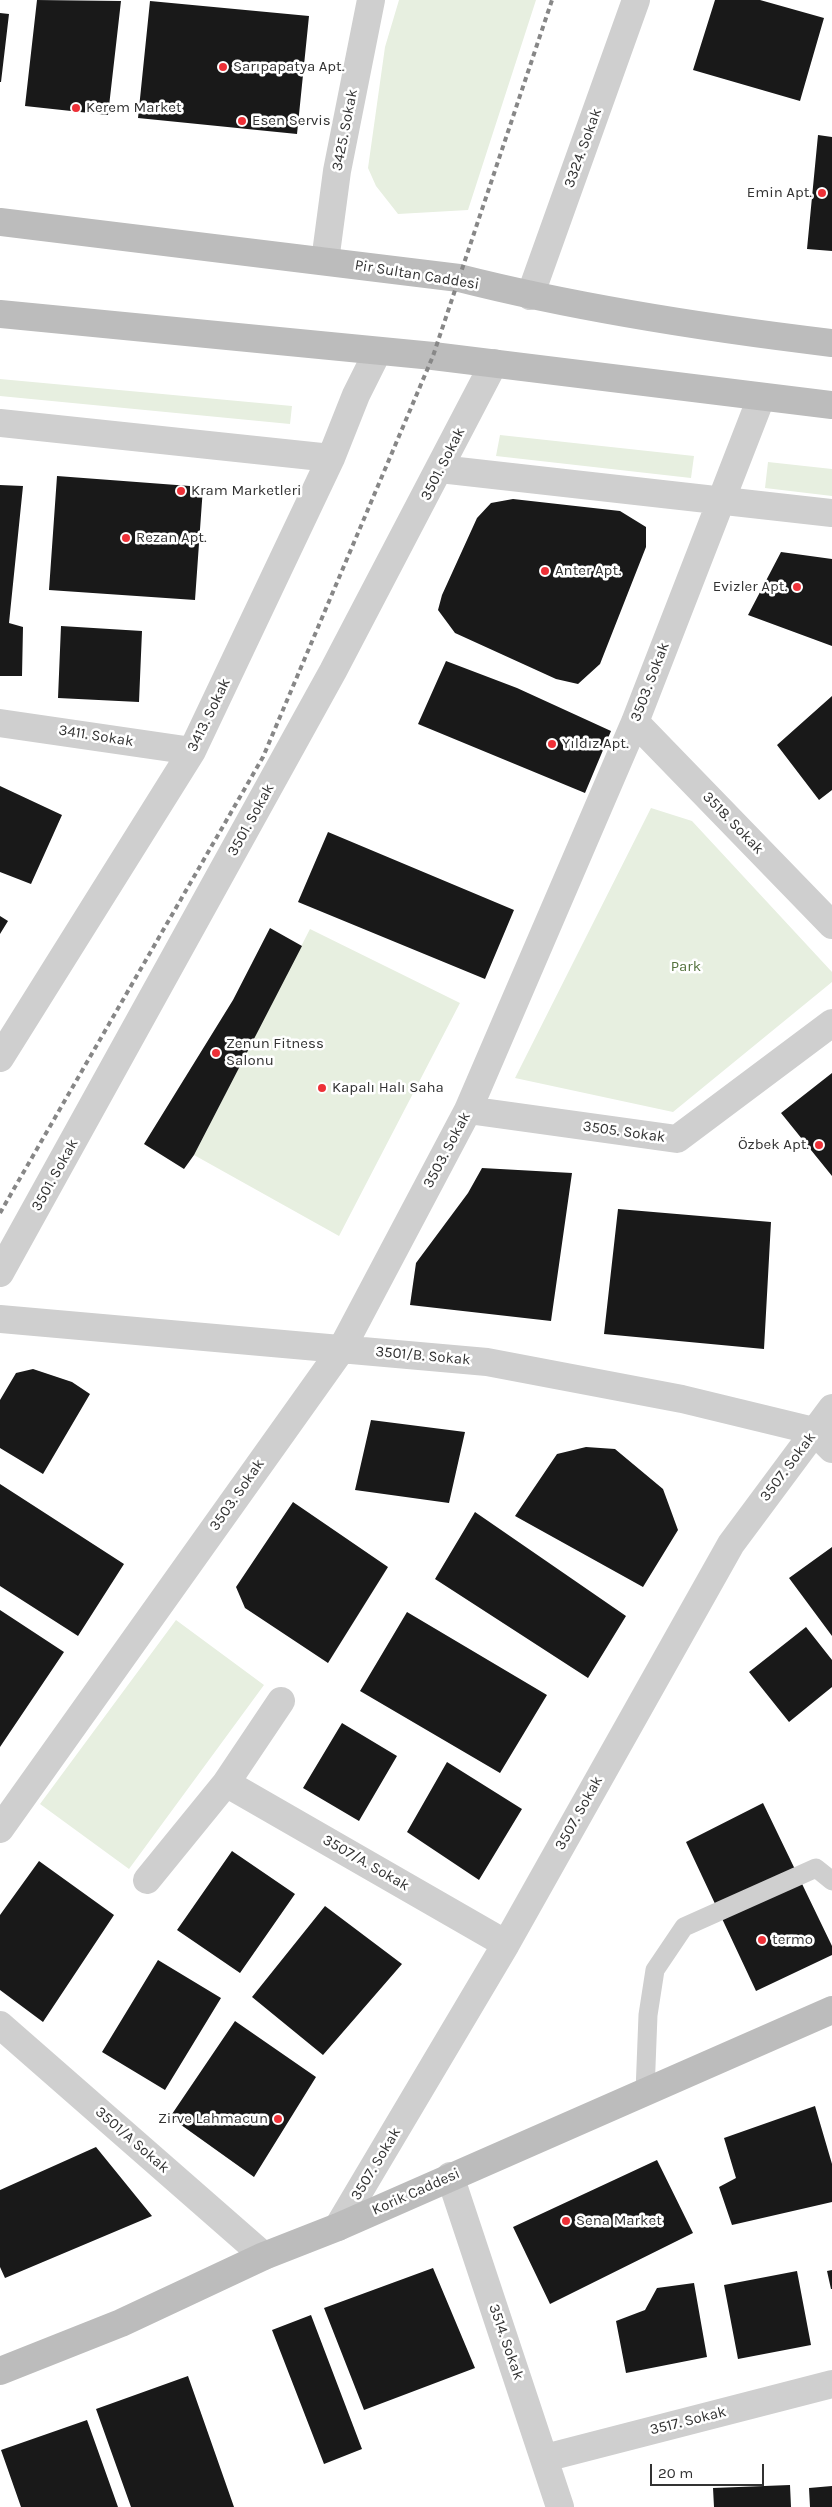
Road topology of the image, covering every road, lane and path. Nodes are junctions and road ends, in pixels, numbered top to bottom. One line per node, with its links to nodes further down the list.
1 (371, 0): 4 (street, 3425. Sokak)
2 (636, 0): 5 (street, 3324. Sokak)
3 (0, 222): 4 (main road, Pir Sultan Caddesi)
4 (324, 261): 5 (main road, Pir Sultan Caddesi)
5 (530, 296): 7 (main road, Pir Sultan Caddesi)
6 (0, 314): 8 (main road)
7 (832, 343)
8 (378, 350): 9 (main road); 13 (street, 3413. Sokak)
9 (494, 363): 10 (main road); 14 (street, 3501. Sokak)
10 (761, 398): 11 (main road); 15 (street, 3503. Sokak)
11 (832, 405)
12 (0, 423): 13 (street)
13 (331, 458): 19 (street, 3413. Sokak)
14 (440, 469): 15 (street); 24 (street, 3501. Sokak)
15 (721, 502): 16 (street); 17 (street, 3503. Sokak)
16 (832, 513)
17 (635, 722): 20 (street, 3518. Sokak); 23 (street, 3503. Sokak)
18 (0, 723): 19 (street, 3411. Sokak)
19 (192, 751): 22 (street, 3413. Sokak)
20 (832, 925)
21 (832, 1023): 23 (street, 3505. Sokak)
22 (0, 1058)
23 (468, 1110): 26 (street, 3503. Sokak)
24 (0, 1273)
25 (0, 1319): 26 (street, 3501/B. Sokak)
26 (341, 1350): 28 (street, 3501/B. Sokak); 31 (street, 3503. Sokak)
27 (832, 1408): 28 (street, 3507. Sokak)
28 (823, 1440): 34 (street, 3507. Sokak)
29 (281, 1701): 30 (street)
30 (226, 1783): 32 (street); 34 (street, 3507/A. Sokak)
31 (0, 1829)
32 (146, 1880)
33 (832, 1881): 37 (lane)
34 (506, 1944): 39 (street, 3507. Sokak)
35 (832, 2010): 37 (main road, Korik Caddesi)
36 (0, 2025): 40 (street, 3501/A Sokak)
37 (645, 2092): 38 (main road, Korik Caddesi)
38 (450, 2176): 39 (main road, Korik Caddesi); 43 (street, 3514. Sokak)
39 (338, 2227): 40 (main road, Korik Caddesi)
40 (264, 2256): 41 (main road, Korik Caddesi)
41 (0, 2371)
42 (832, 2384): 43 (street, 3517. Sokak)
43 (545, 2458): 44 (street, 3514. Sokak)
44 (560, 2507)

